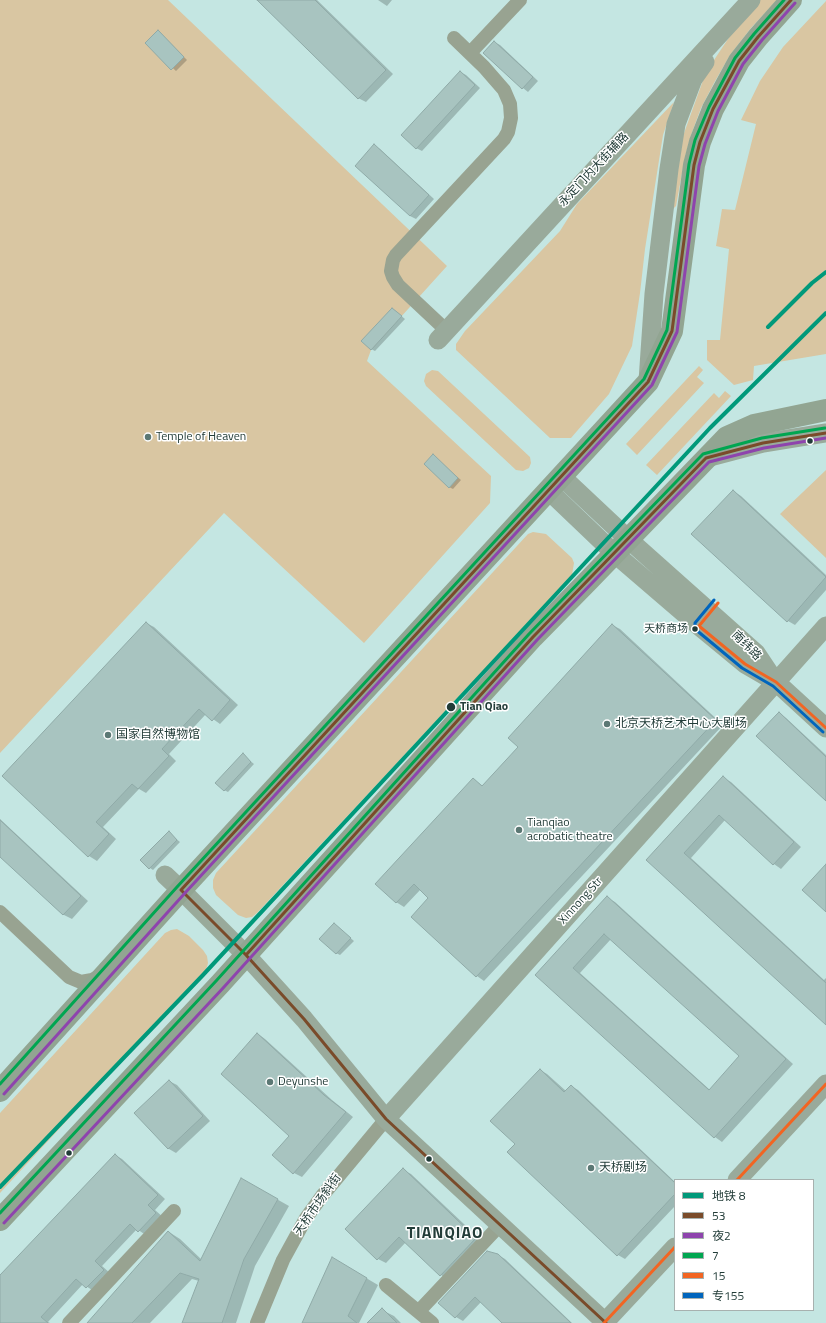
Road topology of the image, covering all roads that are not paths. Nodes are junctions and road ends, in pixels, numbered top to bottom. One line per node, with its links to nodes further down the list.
1 (520, 0): 6 (street)
2 (751, 0): 4 (street, 永定门内大街辅路)
3 (791, 0): 8 (main road)
4 (733, 19): 7 (street, 永定门内大街辅路); 8 (street)
5 (454, 38): 6 (street)
6 (470, 53): 7 (street)
7 (443, 336)
8 (648, 382): 12 (main road)
9 (826, 410): 11 (main road)
10 (826, 433): 11 (street)
11 (706, 458): 13 (main road)
12 (555, 484): 13 (street, 南纬路); 18 (main road)
13 (621, 546): 15 (street, 南纬路); 20 (main road)
14 (826, 626): 15 (street, Xinnong Str)
15 (776, 682): 16 (street, 南纬路); 24 (street, Xinnong Str)
16 (826, 728)
17 (165, 876): 18 (street)
18 (181, 890): 20 (street); 21 (main road)
19 (0, 912): 21 (street)
20 (246, 955): 24 (street); 27 (main road)
21 (107, 972): 22 (main road)
22 (3, 1081)
23 (826, 1084): 25 (street)
24 (386, 1119): 28 (street); 33 (street, 天桥市场斜街)
25 (738, 1179)
26 (174, 1211): 32 (street)
27 (0, 1220)
28 (500, 1225): 31 (street); 35 (street)
29 (674, 1248): 35 (street)
30 (386, 1285): 31 (street)
31 (419, 1311): 34 (street)
32 (69, 1323)
33 (256, 1323)
34 (432, 1323)
35 (605, 1323)

